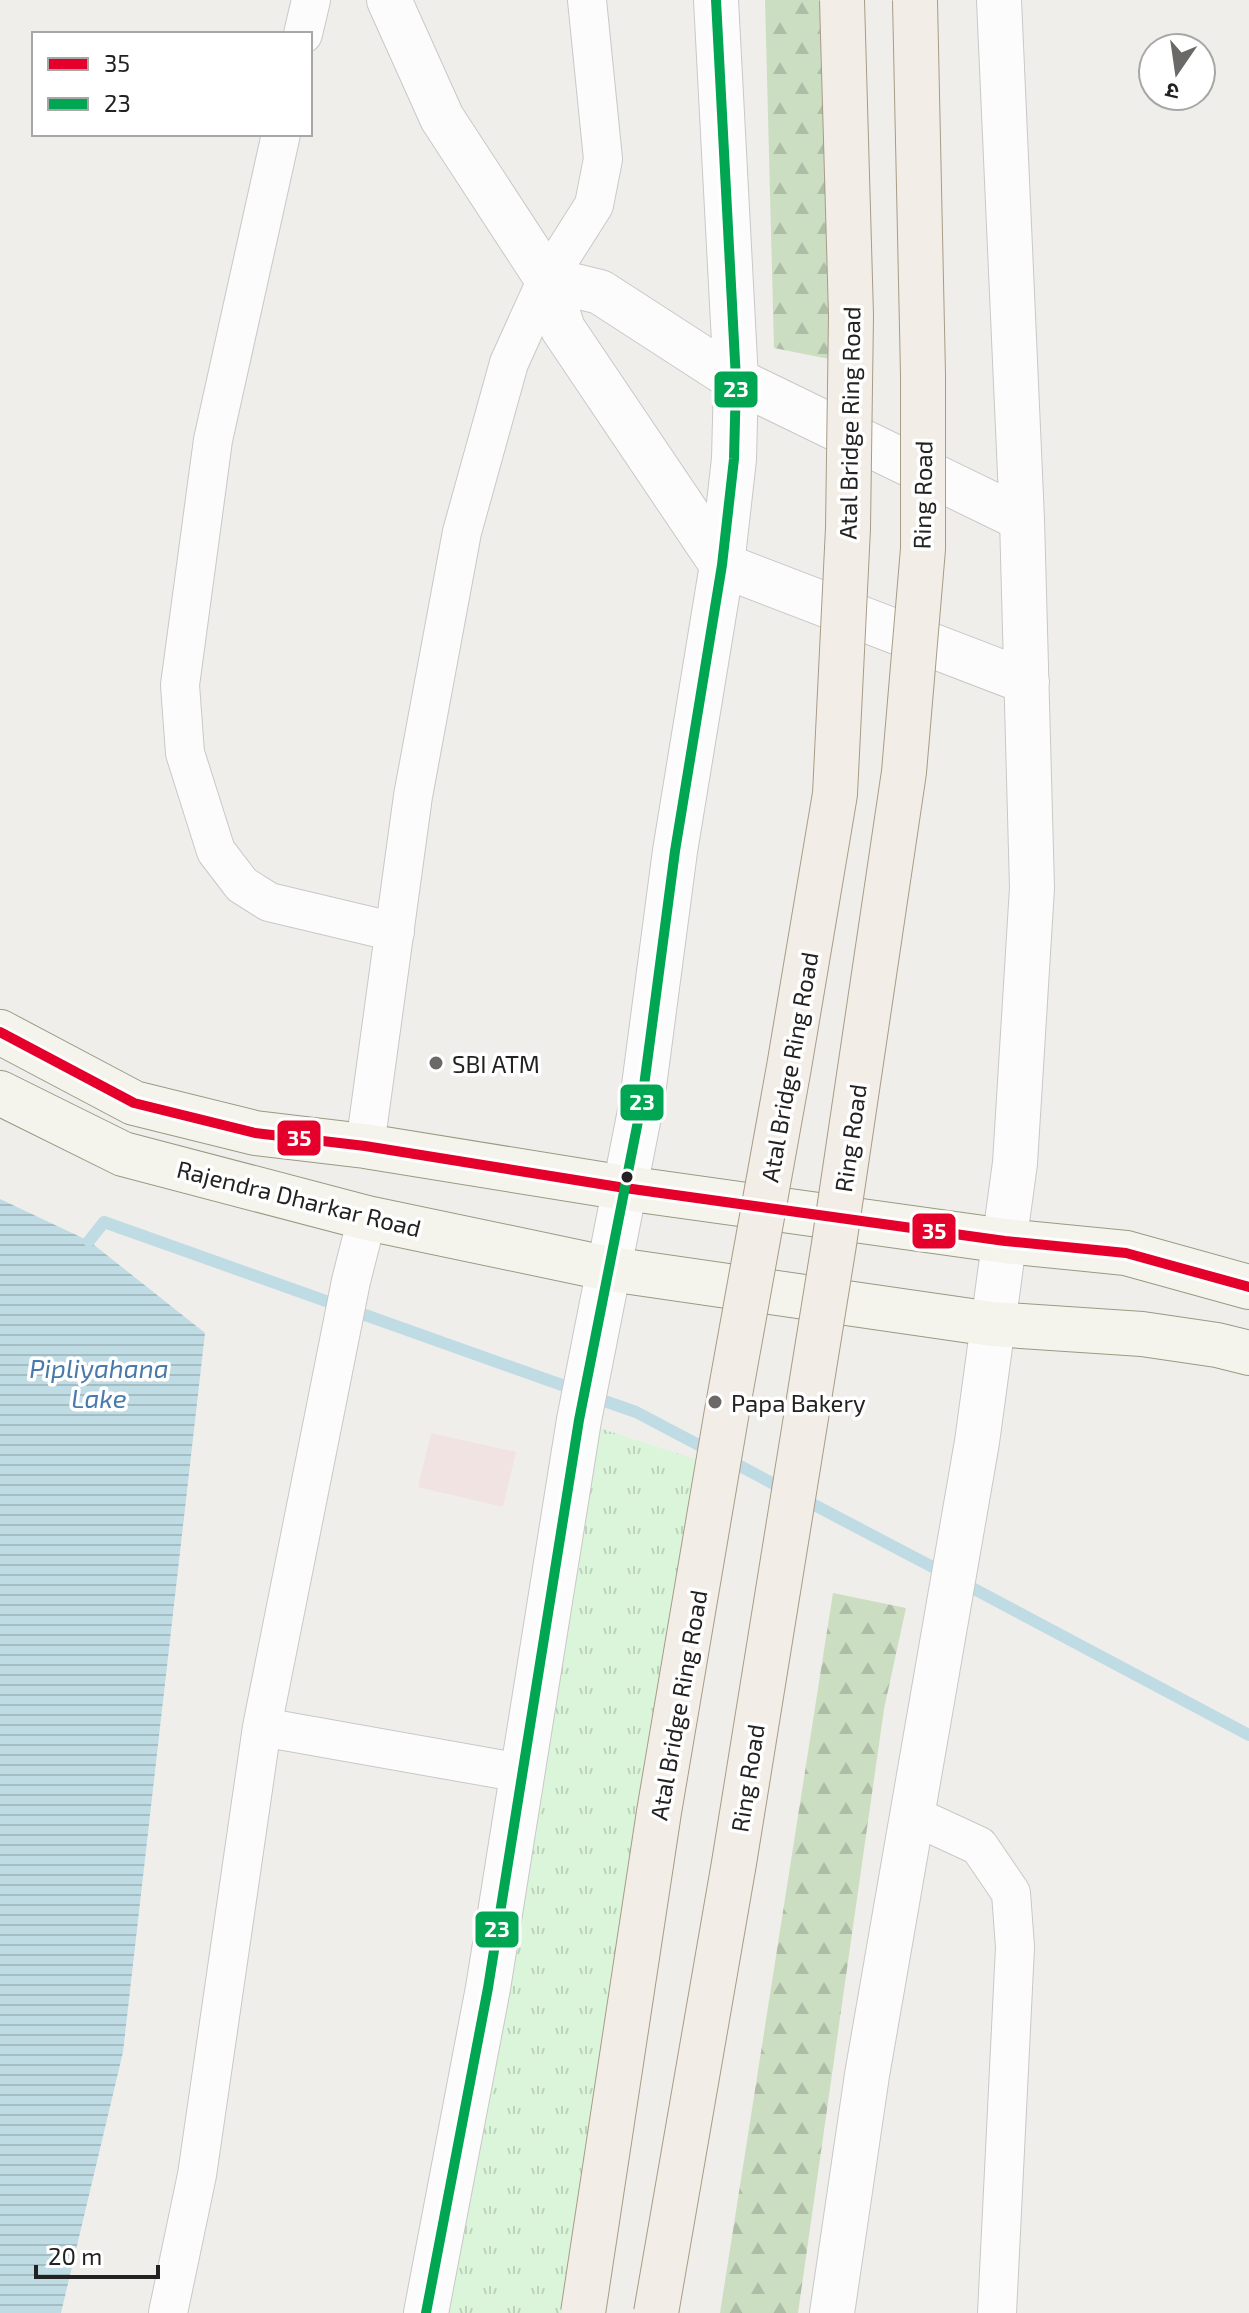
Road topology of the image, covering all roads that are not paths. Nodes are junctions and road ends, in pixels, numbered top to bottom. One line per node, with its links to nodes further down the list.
1 (311, 0): 8 (street)
2 (389, 0): 10 (street)
3 (587, 0): 10 (street)
4 (716, 0): 11 (street)
5 (842, 0): 31 (main road, Atal Bridge Ring Road, bridge)
6 (915, 0): 32 (main road, Ring Road, bridge)
7 (999, 0): 12 (street)
8 (303, 32)
9 (281, 136): 15 (street)
10 (547, 279): 11 (street); 13 (street); 15 (street)
11 (736, 380): 12 (street); 13 (street)
12 (1022, 519): 14 (street)
13 (722, 565): 14 (street); 19 (street)
14 (1027, 682): 21 (street)
15 (395, 932): 18 (street)
16 (0, 1032): 18 (main road)
17 (0, 1093): 20 (main road, Rajendra Dharkar Road)
18 (365, 1146): 19 (main road)
19 (625, 1188): 21 (main road); 22 (street)
20 (367, 1218): 22 (main road, Rajendra Dharkar Road); 26 (street)
21 (1005, 1241): 23 (main road); 24 (street)
22 (610, 1269): 24 (main road, Rajendra Dharkar Road); 27 (street)
23 (1249, 1287)
24 (992, 1324): 25 (main road, Rajendra Dharkar Road); 28 (street)
25 (1249, 1353)
26 (262, 1727): 27 (street); 29 (street)
27 (521, 1773): 30 (street)
28 (912, 1815): 33 (street); 34 (street)
29 (168, 2313)
30 (426, 2313)
31 (583, 2313)
32 (656, 2313)
33 (832, 2313)
34 (997, 2313)

